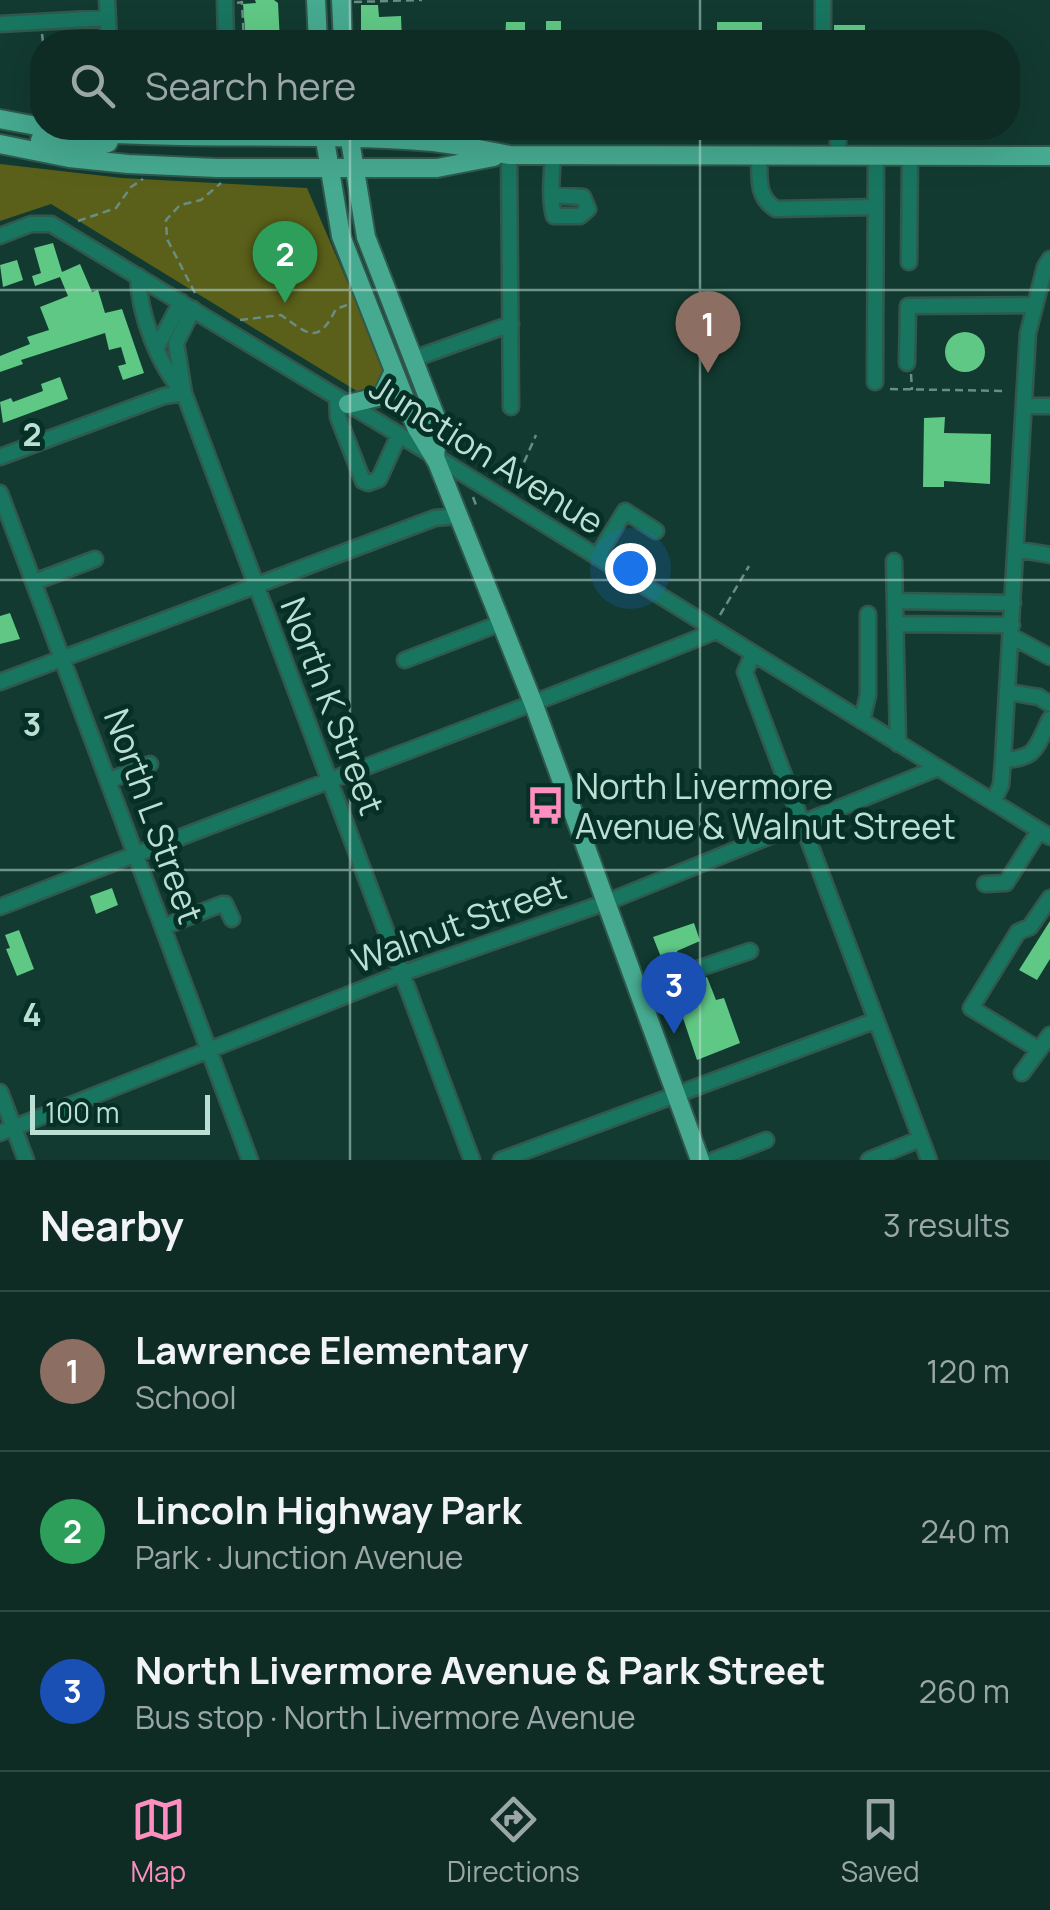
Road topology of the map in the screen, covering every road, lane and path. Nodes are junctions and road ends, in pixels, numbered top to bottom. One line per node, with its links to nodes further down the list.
1 (107, 0): 9 (street)
2 (225, 0): 12 (street)
3 (234, 0): 7 (path)
4 (316, 0): 14 (main road)
5 (422, 0): 8 (path)
6 (823, 0): 16 (street)
7 (243, 1): 13 (path)
8 (341, 1): 15 (main road)
9 (108, 18): 10 (street); 11 (street)
10 (0, 24)
11 (108, 30)
12 (226, 30)
13 (244, 30)
14 (317, 30)
15 (342, 30)
16 (822, 30)
17 (0, 119): 18 (main road)
18 (30, 124)
19 (36, 140): 26 (main road)
20 (36, 140): 21 (main road)
21 (109, 140)
22 (325, 140): 34 (main road)
23 (350, 140): 35 (main road)
24 (415, 140): 27 (main road)
25 (838, 140): 31 (street)
26 (0, 144): 34 (main road)
27 (509, 154): 28 (main road); 35 (main road); 52 (street)
28 (554, 155): 29 (main road); 40 (street)
29 (759, 156): 31 (main road); 41 (street)
30 (1050, 156): 33 (main road)
31 (838, 157): 32 (main road)
32 (876, 157): 33 (main road); 41 (street)
33 (910, 158): 45 (street)
34 (328, 167): 35 (main road); 56 (main road)
35 (353, 167): 54 (main road)
36 (148, 176): 42 (path)
37 (227, 178): 39 (path)
38 (210, 184): 39 (path)
39 (212, 190): 47 (path)
40 (552, 195)
41 (876, 207): 57 (street)
42 (78, 221)
43 (0, 236): 46 (street, Junction Avenue)
44 (1050, 259): 49 (street)
45 (908, 262)
46 (138, 276): 50 (street, Junction Avenue); 53 (street, North K Street)
47 (195, 293)
48 (347, 305): 51 (path)
49 (1034, 305): 55 (street); 62 (street)
50 (187, 306): 53 (street); 60 (street); 61 (street, Junction Avenue)
51 (240, 320)
52 (510, 324): 54 (street); 64 (street)
53 (157, 347): 60 (street, North K Street)
54 (414, 359): 68 (main road)
55 (907, 363): 58 (path)
56 (394, 371): 61 (main road); 68 (main road)
57 (882, 386): 58 (path)
58 (912, 390): 59 (path)
59 (1007, 391)
60 (184, 393): 67 (street); 82 (street, North K Street)
61 (342, 401): 65 (street, Junction Avenue); 65 (street)
62 (1024, 406): 63 (street); 75 (street)
63 (1050, 406)
64 (511, 407)
65 (399, 435): 68 (street, Junction Avenue)
66 (536, 435): 69 (path)
67 (0, 457)
68 (435, 457): 73 (main road); 77 (street, Junction Avenue)
69 (510, 484)
70 (0, 493): 81 (street, North L Street)
71 (473, 497): 72 (path)
72 (477, 508)
73 (458, 516): 82 (street); 87 (main road)
74 (656, 531): 77 (street)
75 (1016, 549): 76 (street); 84 (street)
76 (1050, 554)
77 (597, 557): 90 (street, Junction Avenue)
78 (96, 559): 81 (street)
79 (894, 561): 83 (street)
80 (750, 566): 86 (path)
81 (34, 582): 93 (street, North L Street)
82 (256, 584): 93 (street); 105 (street, North K Street)
83 (895, 601): 84 (street); 88 (street)
84 (1013, 603): 89 (street)
85 (868, 614): 100 (street)
86 (720, 615)
87 (501, 623): 94 (street); 98 (main road)
88 (896, 624): 89 (street); 101 (street)
89 (1011, 630): 92 (street); 96 (street)
90 (716, 631): 91 (street, Junction Avenue); 98 (street)
91 (753, 654): 100 (street, Junction Avenue); 108 (street)
92 (1050, 657)
93 (63, 658): 95 (street); 106 (street, North L Street)
94 (405, 660)
95 (0, 682)
96 (1007, 692): 97 (street); 102 (street)
97 (1050, 704)
98 (534, 705): 105 (street); 113 (main road)
99 (1050, 719): 102 (street)
100 (862, 721): 101 (street, Junction Avenue)
101 (898, 744): 104 (street, Junction Avenue)
102 (1003, 760): 107 (street)
103 (150, 764): 106 (street)
104 (938, 768): 107 (street, Junction Avenue); 108 (street, Walnut Street)
105 (328, 779): 110 (street); 118 (street, North K Street)
106 (108, 780): 110 (street, North L Street)
107 (993, 802): 109 (street, Junction Avenue)
108 (803, 824): 113 (street, Walnut Street); 120 (street)
109 (1045, 834): 111 (street)
110 (135, 854): 114 (street); 116 (street, North L Street)
111 (985, 884)
112 (1050, 898): 123 (street)
113 (607, 902): 118 (street, Walnut Street); 119 (main road)
114 (0, 907)
115 (232, 919): 116 (street)
116 (163, 927): 122 (street, North L Street)
117 (750, 951): 119 (street)
118 (403, 974): 122 (street, Walnut Street); 132 (street, North K Street)
119 (638, 990): 126 (main road)
120 (874, 1022): 126 (street); 128 (street)
121 (1050, 1035): 123 (street)
122 (209, 1049): 127 (street, Walnut Street); 131 (street, North L Street)
123 (1038, 1050): 124 (street)
124 (1022, 1073)
125 (0, 1092): 127 (street)
126 (676, 1097): 133 (street); 134 (main road)
127 (6, 1130): 130 (street)
128 (920, 1139): 136 (street); 137 (street)
129 (766, 1140): 135 (street)
130 (26, 1160)
131 (250, 1160)
132 (472, 1160)
133 (501, 1160)
134 (700, 1160)
135 (714, 1160)
136 (868, 1160)
137 (929, 1160)

